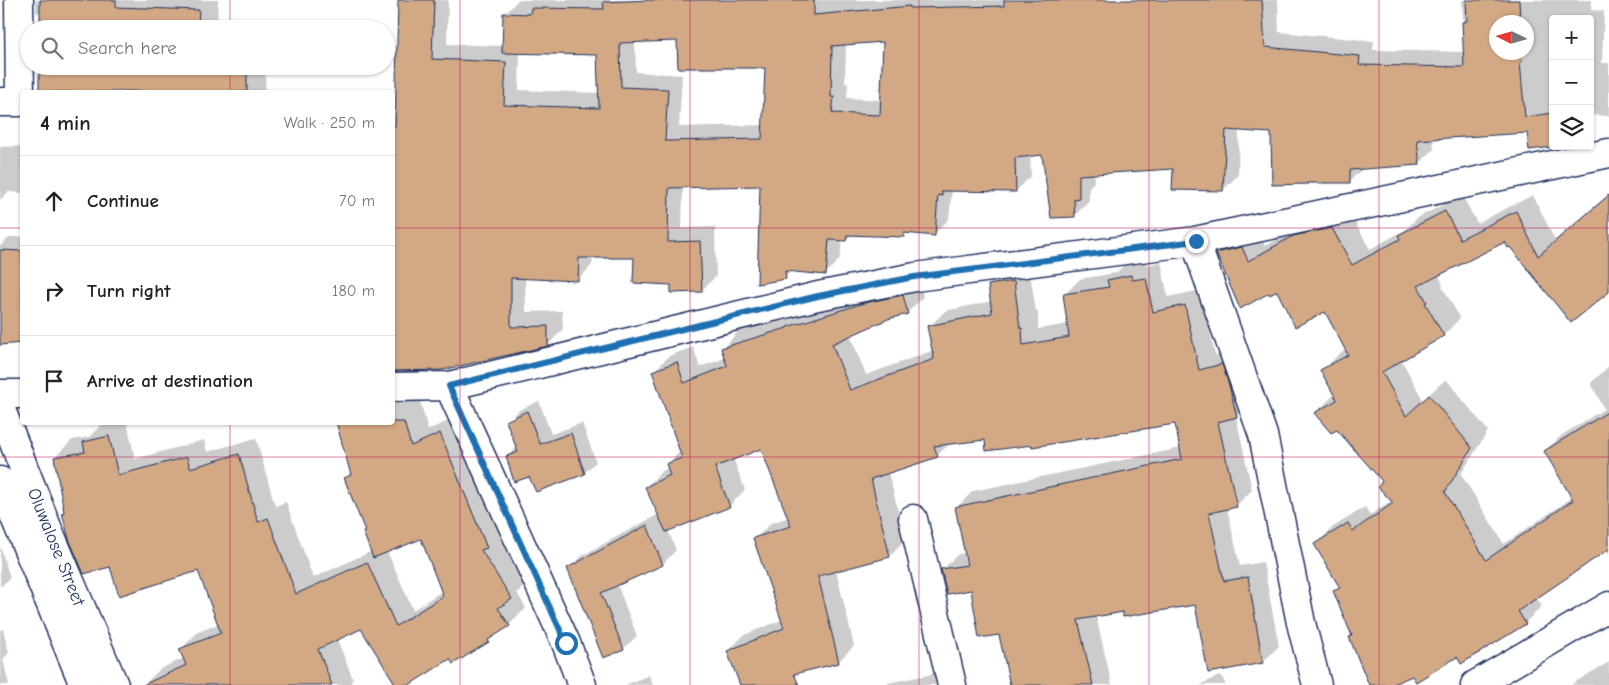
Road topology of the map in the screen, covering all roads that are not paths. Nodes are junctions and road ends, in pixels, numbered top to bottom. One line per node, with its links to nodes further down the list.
1 (19, 0): 2 (street)
2 (14, 102)
3 (1609, 153): 4 (street)
4 (1196, 241): 5 (street); 17 (street)
5 (449, 386): 6 (street); 15 (street)
6 (395, 387)
7 (0, 394): 8 (street)
8 (20, 394)
9 (0, 407): 14 (street, Oluwalose Street)
10 (0, 481): 13 (street, Oluwalose Street)
11 (912, 519): 16 (street)
12 (1609, 606): 18 (street)
13 (84, 685)
14 (114, 685)
15 (582, 685)
16 (952, 685)
17 (1317, 685)
18 (1475, 685)

